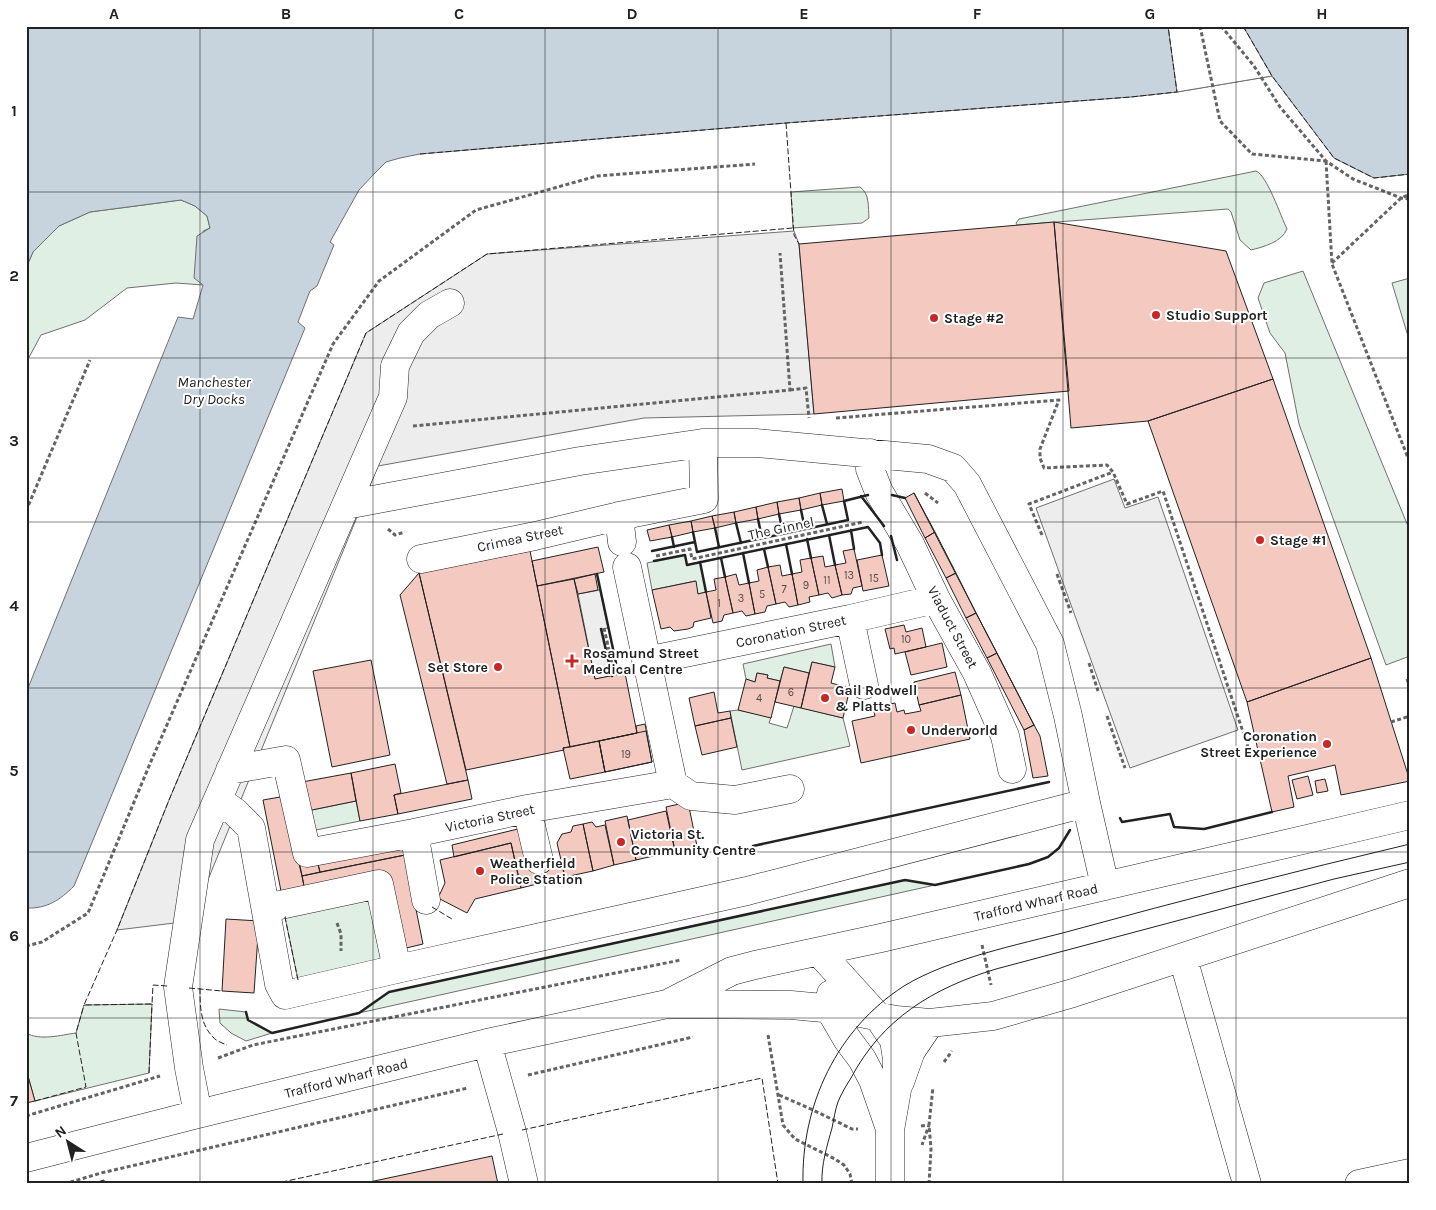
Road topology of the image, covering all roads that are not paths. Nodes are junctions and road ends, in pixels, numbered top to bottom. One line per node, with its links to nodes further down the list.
1 (450, 303): 4 (street)
2 (703, 443): 3 (street); 4 (street); 5 (street, Crimea Street)
3 (870, 453): 7 (street, Viaduct Street); 16 (street)
4 (346, 505): 12 (street)
5 (623, 542): 6 (street, Crimea Street); 9 (street)
6 (421, 559)
7 (936, 599): 8 (street, Coronation Street); 11 (street, Viaduct Street)
8 (850, 619): 9 (street, Coronation Street); 10 (street)
9 (646, 661): 13 (street)
10 (864, 685)
11 (1012, 768)
12 (230, 770): 15 (street); 19 (street, Victoria Street)
13 (673, 784): 14 (street); 17 (street, Victoria Street)
14 (790, 789)
15 (218, 800): 24 (street); 36 (street)
16 (1086, 803): 22 (street); 28 (street)
17 (527, 810): 19 (street, Victoria Street); 20 (street)
18 (1410, 816): 22 (street, Trafford Wharf Road)
19 (414, 834): 23 (street)
20 (539, 860)
21 (1410, 884): 27 (street, Trafford Wharf Road)
22 (1105, 886): 25 (street, Trafford Wharf Road)
23 (426, 900)
24 (266, 908): 28 (street); 28 (street)
25 (881, 938): 26 (street, Trafford Wharf Road); 29 (street)
26 (819, 952): 29 (street); 30 (street, Trafford Wharf Road)
27 (1184, 958): 33 (street, Trafford Wharf Road); 42 (street)
28 (397, 969)
29 (840, 976): 31 (street); 32 (street)
30 (667, 1004): 31 (street, Trafford Wharf Road); 34 (street, Trafford Wharf Road)
31 (829, 1008): 32 (street, Trafford Wharf Road); 37 (street)
32 (879, 1018): 33 (street, Trafford Wharf Road); 35 (street)
33 (930, 1023): 35 (street)
34 (488, 1043): 36 (street, Trafford Wharf Road); 40 (street)
35 (897, 1090): 37 (street)
36 (198, 1114): 38 (street, Trafford Wharf Road)
37 (890, 1130): 41 (street)
38 (26, 1158)
39 (1410, 1173): 43 (street)
40 (524, 1184)
41 (890, 1184)
42 (1247, 1184)
43 (1359, 1184)

